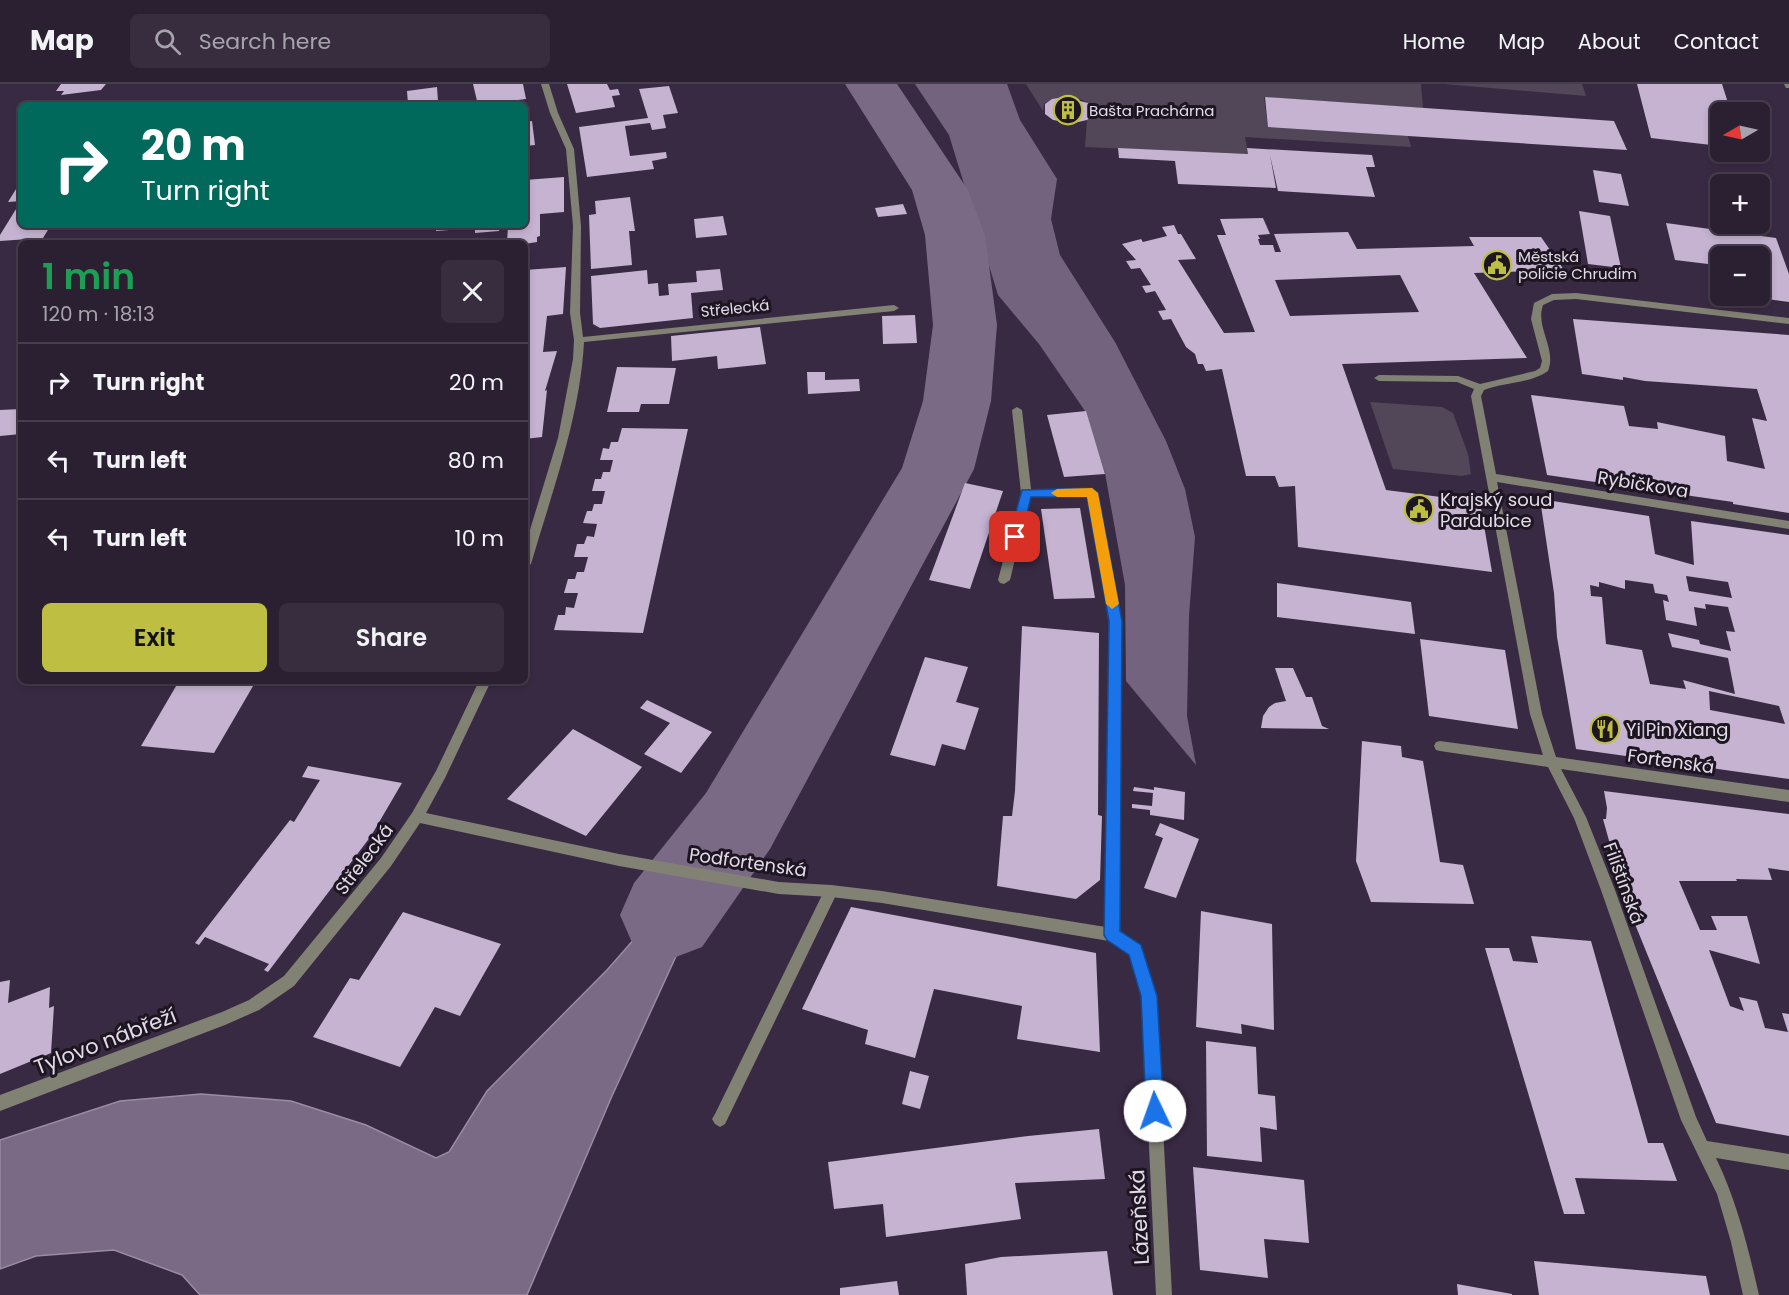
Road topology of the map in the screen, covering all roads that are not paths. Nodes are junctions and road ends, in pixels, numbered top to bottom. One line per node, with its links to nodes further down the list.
1 (545, 84): 4 (street)
2 (894, 308): 4 (street, Střelecká)
3 (1789, 321): 6 (street)
4 (579, 340): 11 (street)
5 (1379, 378): 6 (street)
6 (1480, 388): 8 (street, Filištínská)
7 (1017, 410): 9 (street)
8 (1491, 477): 10 (street, Rybičkova); 15 (street, Filištínská)
9 (1026, 493): 12 (street); 19 (street)
10 (1789, 525)
11 (528, 554)
12 (1004, 580)
13 (485, 684): 17 (street, Střelecká)
14 (1440, 746): 15 (street, Fortenská)
15 (1551, 761): 16 (street, Fortenská); 23 (street, Filištínská)
16 (1789, 796)
17 (417, 817): 18 (street, Podfortenská); 20 (street, Střelecká)
18 (831, 891): 19 (street, Podfortenská); 22 (street)
19 (1112, 935): 25 (street, Lázeňská)
20 (225, 1018): 21 (street, Tylovo nábřeží)
21 (0, 1103)
22 (720, 1119)
23 (1704, 1149): 24 (street); 26 (street, Filištínská)
24 (1789, 1162)
25 (1164, 1295)
26 (1751, 1295)

